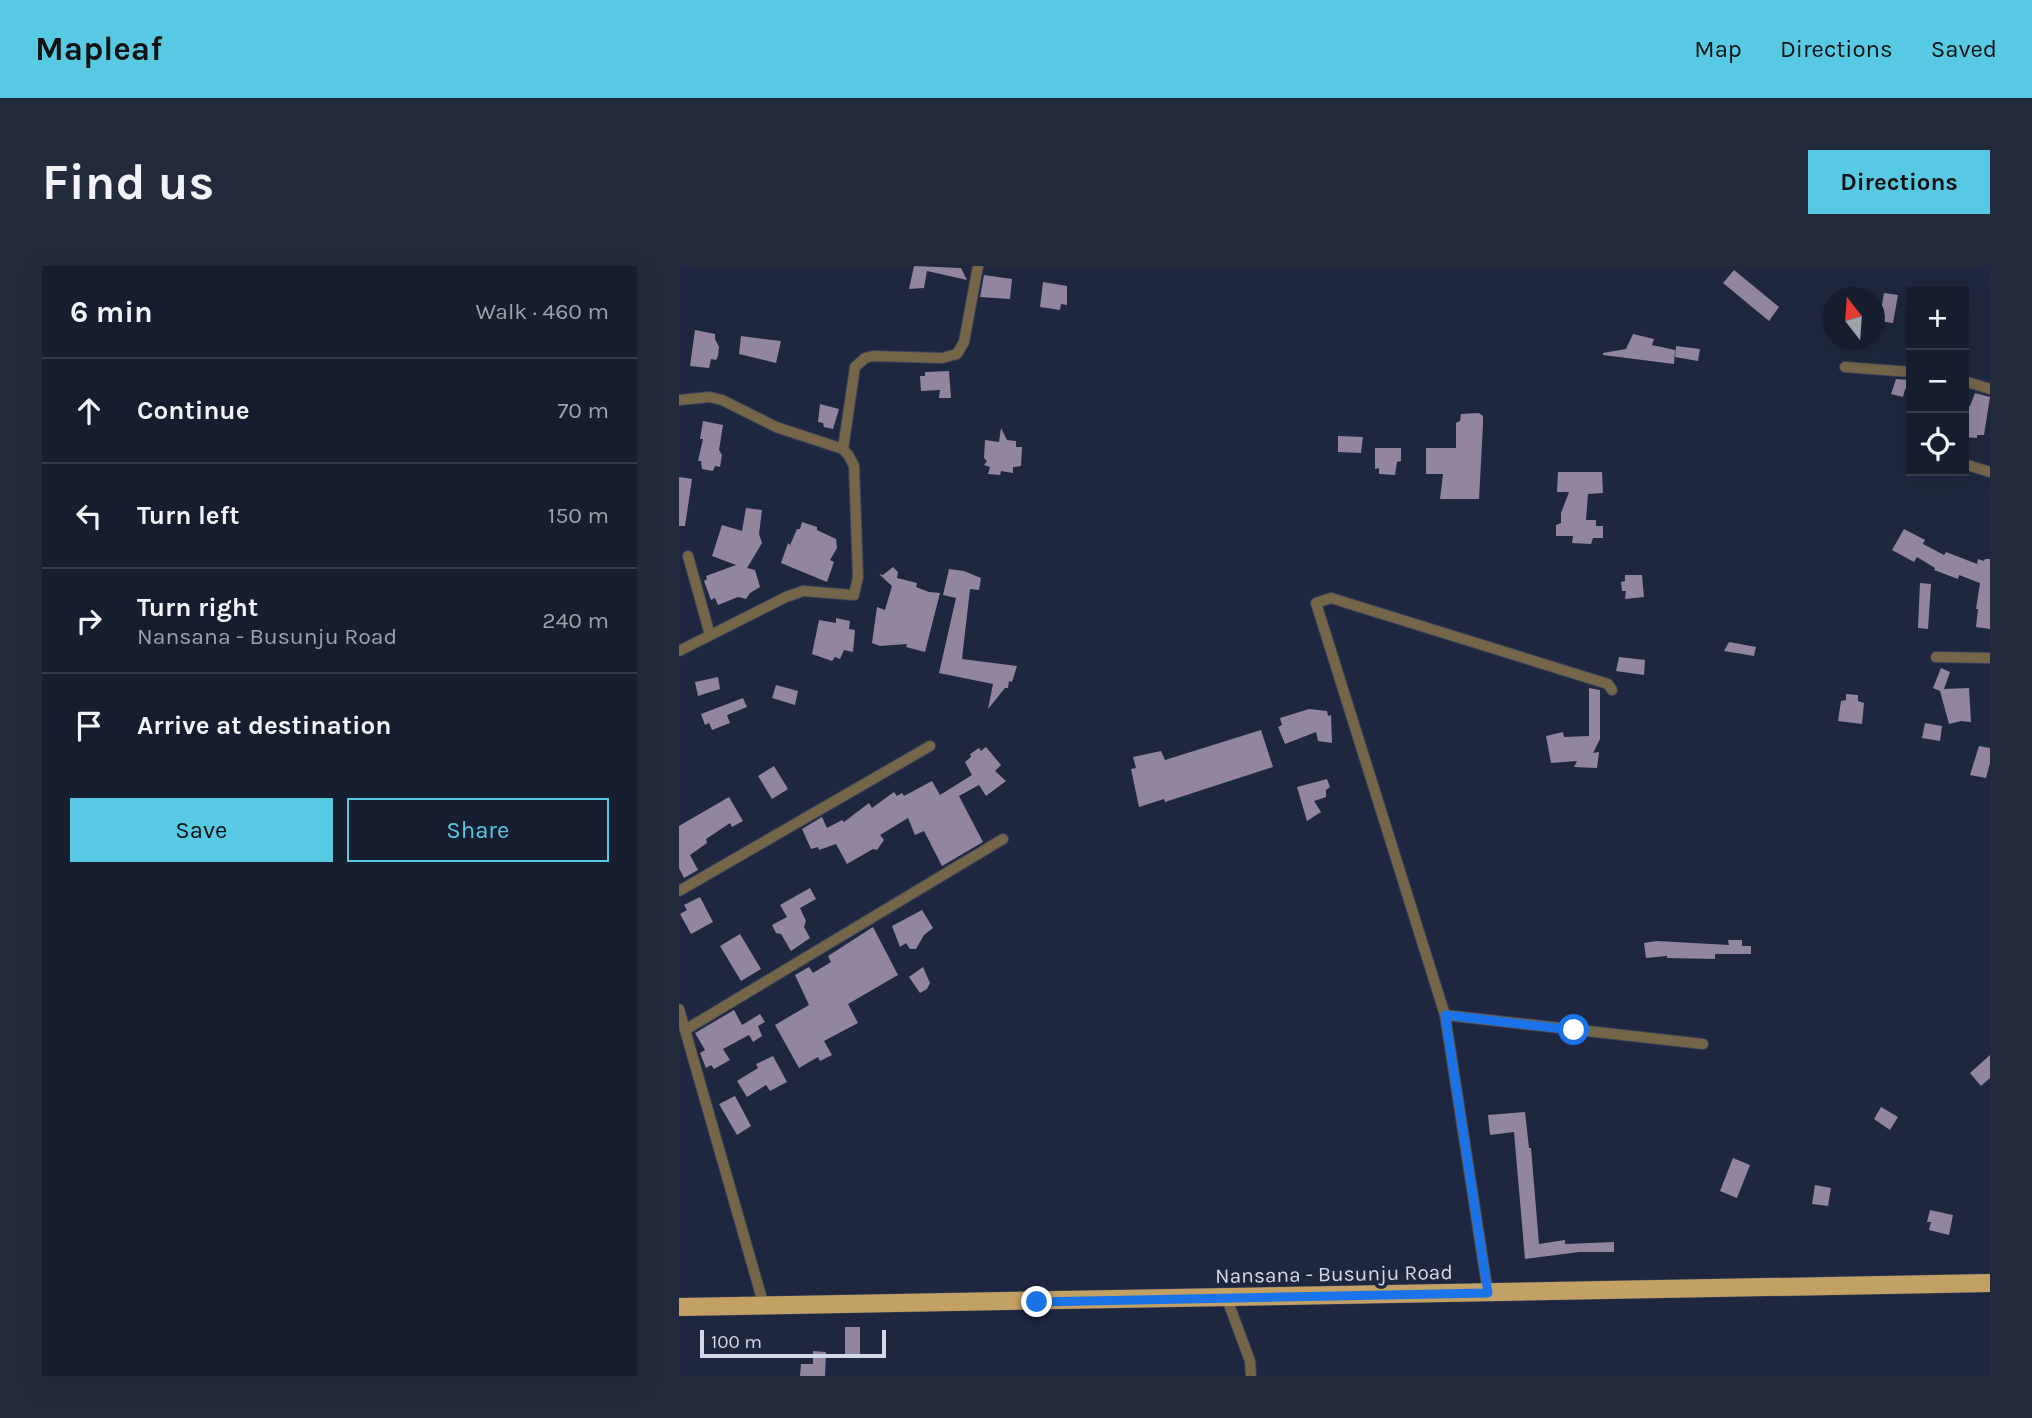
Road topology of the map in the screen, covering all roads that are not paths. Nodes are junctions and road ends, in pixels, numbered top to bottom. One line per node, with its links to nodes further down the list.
1 (978, 266): 7 (street)
2 (1845, 367): 3 (street)
3 (1906, 372)
4 (1969, 383): 5 (street)
5 (1990, 389)
6 (679, 400): 7 (street)
7 (843, 449): 11 (street)
8 (1969, 466): 9 (street)
9 (1990, 472)
10 (688, 556): 11 (street)
11 (710, 635): 12 (street)
12 (679, 651)
13 (1936, 657): 14 (street)
14 (1990, 658)
15 (1612, 690): 20 (street)
16 (930, 746): 18 (street)
17 (1003, 839): 21 (street)
18 (679, 891)
19 (679, 1009): 21 (street)
20 (1445, 1015): 22 (street); 24 (street)
21 (685, 1030): 26 (street)
22 (1703, 1044)
23 (1990, 1283): 24 (main road, Nansana - Busunju Road)
24 (1488, 1293): 25 (main road, Nansana - Busunju Road)
25 (1227, 1299): 26 (main road, Nansana - Busunju Road); 28 (street)
26 (764, 1306): 27 (main road, Nansana - Busunju Road)
27 (679, 1307)
28 (1251, 1376)

